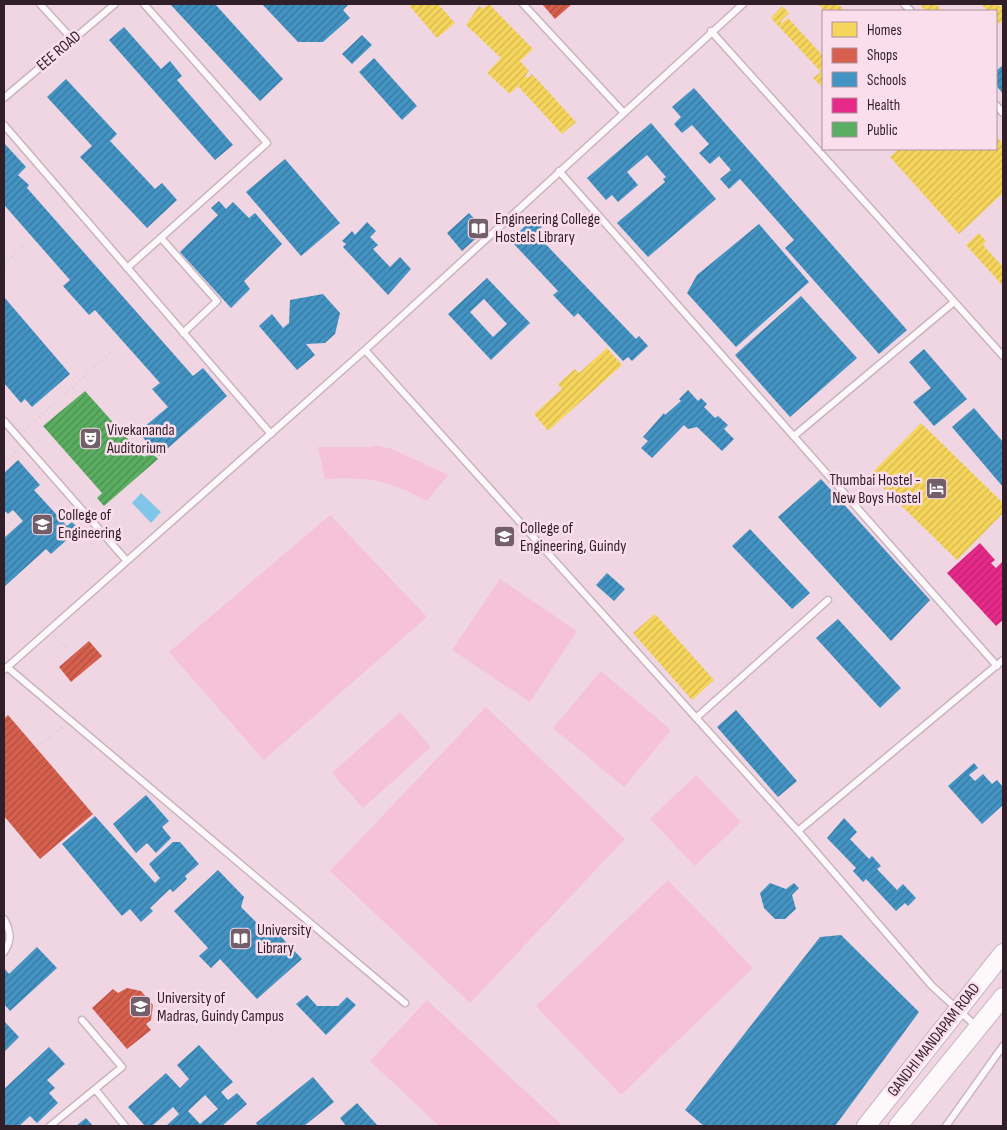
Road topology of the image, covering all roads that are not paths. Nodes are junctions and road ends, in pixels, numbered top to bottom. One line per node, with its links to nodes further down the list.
1 (40, 4): 7 (lane)
2 (115, 4): 7 (lane, EEE ROAD)
3 (144, 4): 12 (lane)
4 (523, 4): 9 (lane)
5 (743, 4): 6 (lane)
6 (711, 31): 9 (lane); 14 (lane)
7 (72, 40): 8 (lane, EEE ROAD)
8 (4, 98)
9 (623, 112): 11 (lane)
10 (4, 125): 13 (lane)
11 (559, 171): 16 (lane); 20 (lane)
12 (161, 238): 13 (lane); 15 (lane)
13 (127, 268): 15 (lane)
14 (954, 302): 17 (lane); 20 (lane)
15 (183, 333): 19 (lane)
16 (365, 350): 19 (lane); 26 (lane)
17 (1003, 356)
18 (4, 421): 21 (lane)
19 (271, 434): 21 (lane)
20 (794, 436): 24 (lane)
21 (126, 560): 25 (lane)
22 (828, 600): 26 (lane)
23 (1003, 660): 24 (lane)
24 (997, 666): 27 (lane)
25 (5, 668): 32 (lane)
26 (696, 718): 27 (lane)
27 (798, 831): 33 (lane)
28 (4, 920): 29 (lane)
29 (4, 952)
30 (1003, 954): 33 (main road, GANDHI MANDAPAM ROAD)
31 (1003, 997): 35 (main road, GANDHI MANDAPAM ROAD)
32 (405, 1003)
33 (956, 1010): 35 (lane); 40 (main road, GANDHI MANDAPAM ROAD)
34 (82, 1020): 37 (lane)
35 (978, 1028): 41 (main road, GANDHI MANDAPAM ROAD)
36 (1003, 1046): 42 (lane)
37 (95, 1089): 38 (lane); 39 (lane)
38 (50, 1126)
39 (125, 1126)
40 (866, 1126)
41 (898, 1126)
42 (946, 1126)

